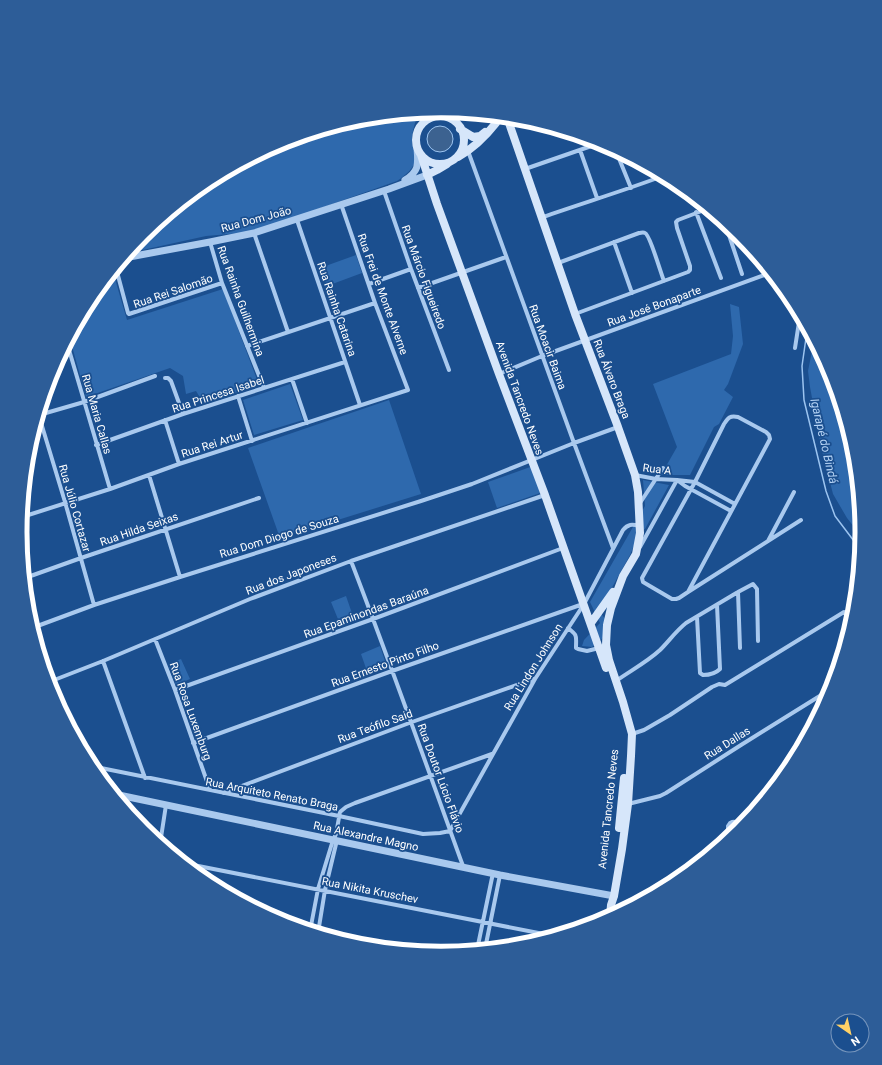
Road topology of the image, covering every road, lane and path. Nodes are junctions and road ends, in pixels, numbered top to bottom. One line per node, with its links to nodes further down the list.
1 (434, 118): 7 (main road)
2 (447, 118): 9 (main road)
3 (454, 118): 9 (main road)
4 (425, 119): 7 (main road)
5 (496, 122): 9 (main road)
6 (497, 122): 13 (main road, Rua Dom João)
7 (424, 124): 12 (main road)
8 (509, 124): 16 (main road, Rua Álvaro Braga)
9 (458, 126): 15 (main road)
10 (590, 146): 11 (street)
11 (580, 150): 16 (street); 21 (street)
12 (419, 151): 15 (main road); 17 (main road, Avenida Tancredo Neves); 20 (street, Rua Dom João)
13 (468, 151): 15 (main road, Rua Dom João); 32 (street, Rua Moacir Baima)
14 (619, 159): 19 (street)
15 (452, 160): 17 (main road, Rua Dom João)
16 (525, 169): 25 (main road, Rua Álvaro Braga)
17 (427, 175): 20 (street, Rua Dom João); 35 (main road, Avenida Tancredo Neves)
18 (656, 179): 19 (street)
19 (631, 188): 21 (street)
20 (386, 190): 22 (street, Rua Dom João); 34 (street, Rua Márcio Figueiredo)
21 (597, 198): 25 (street)
22 (341, 204): 26 (street, Rua Dom João); 42 (street, Rua Frei de Monte Alverne)
23 (701, 211): 24 (street)
24 (696, 212): 39 (street); 40 (street)
25 (543, 217): 33 (main road, Rua Álvaro Braga)
26 (297, 220): 27 (street, Rua Dom João); 47 (street, Rua Rainha Catarina)
27 (254, 233): 29 (street, Rua Dom João); 49 (street)
28 (729, 235): 37 (street)
29 (210, 242): 31 (street, Rua Dom João); 41 (street, Rua Rainha Guilhermina)
30 (614, 242): 33 (street); 40 (street); 44 (street)
31 (133, 256)
32 (506, 257): 35 (street); 54 (street, Rua Moacir Baima)
33 (558, 263): 46 (main road, Rua Álvaro Braga)
34 (411, 269): 42 (street); 43 (street, Rua Márcio Figueiredo)
35 (462, 272): 43 (street); 57 (main road, Avenida Tancredo Neves)
36 (118, 274): 41 (street, Rua Rei Salomão)
37 (742, 274)
38 (765, 275): 50 (street, Rua José Bonaparte)
39 (721, 278)
40 (664, 281): 44 (street)
41 (222, 283): 51 (street, Rua Rainha Guilhermina)
42 (369, 284): 45 (street, Rua Frei de Monte Alverne)
43 (418, 288): 56 (street, Rua Márcio Figueiredo)
44 (632, 294): 46 (street)
45 (375, 303): 47 (street); 62 (street, Rua Frei de Monte Alverne)
46 (575, 314): 50 (main road, Rua Álvaro Braga)
47 (331, 318): 49 (street); 55 (street, Rua Rainha Catarina)
48 (799, 324): 52 (street)
49 (288, 332): 51 (street)
50 (586, 341): 54 (street, Rua José Bonaparte); 71 (main road, Rua Álvaro Braga)
51 (247, 346): 61 (street, Rua Rainha Guilhermina)
52 (795, 348)
53 (69, 351): 64 (street, Rua Maria Callas)
54 (542, 356): 57 (street, Rua José Bonaparte); 73 (street, Rua Moacir Baima)
55 (345, 362): 60 (street, Rua Princesa Isabel); 65 (street, Rua Rainha Catarina)
56 (449, 370)
57 (499, 374): 75 (main road, Avenida Tancredo Neves)
58 (155, 376): 64 (street)
59 (165, 378): 67 (street)
60 (292, 379): 61 (street, Rua Princesa Isabel); 70 (street)
61 (264, 388): 63 (street, Rua Princesa Isabel)
62 (408, 390): 65 (street, Rua Rei Artur)
63 (238, 396): 67 (street, Rua Princesa Isabel); 72 (street)
64 (84, 402): 66 (street); 74 (street, Rua Maria Callas)
65 (360, 405): 70 (street, Rua Rei Artur)
66 (45, 413)
67 (182, 414): 68 (street, Rua Princesa Isabel)
68 (166, 420): 74 (street, Rua Princesa Isabel); 76 (street)
69 (42, 423): 88 (street, Rua Júlio Cortazar)
70 (308, 423): 72 (street, Rua Rei Artur)
71 (618, 427): 73 (street, Rua Dom Diogo de Souza); 79 (main road, Rua Álvaro Braga)
72 (252, 441): 76 (street, Rua Rei Artur)
73 (574, 443): 75 (street, Rua Dom Diogo de Souza); 98 (street, Rua Moacir Baima)
74 (96, 445): 83 (street, Rua Maria Callas)
75 (532, 460): 86 (main road, Avenida Tancredo Neves); 104 (street, Rua Dom Diogo de Souza)
76 (180, 464): 78 (street, Rua Rei Artur)
77 (663, 468): 80 (street)
78 (149, 475): 83 (street, Rua Rei Artur); 95 (street)
79 (635, 475): 80 (street, Rua A); 90 (main road, Rua Álvaro Braga)
80 (656, 479): 81 (street, Rua A); 90 (street)
81 (677, 480): 82 (street, Rua A); 84 (street); 99 (street)
82 (695, 482): 84 (street); 89 (street); 89 (street)
83 (110, 489): 88 (street, Rua Rei Artur)
84 (691, 489): 91 (street); 105 (street)
85 (794, 492): 96 (street)
86 (545, 495): 97 (main road, Avenida Tancredo Neves); 101 (street, Rua dos Japoneses)
87 (259, 498): 95 (street, Rua Hilda Seixas)
88 (65, 502): 92 (street, Rua Rei Artur); 100 (street, Rua Júlio Cortazar)
89 (735, 504): 91 (street)
90 (638, 506): 94 (main road, Rua Álvaro Braga)
91 (731, 511): 105 (street)
92 (28, 515)
93 (801, 520): 96 (street)
94 (640, 526): 98 (street, Rua Lindon Johnson); 99 (main road, Rua Álvaro Braga)
95 (166, 529): 100 (street, Rua Hilda Seixas); 104 (street)
96 (767, 541): 105 (street)
97 (563, 548): 107 (main road, Avenida Tancredo Neves); 112 (street, Rua Epaminondas Baraúna)
98 (613, 548): 107 (street, Rua Lindon Johnson)
99 (636, 554): 103 (main road, Rua Álvaro Braga)
100 (81, 558): 102 (street, Rua Hilda Seixas); 108 (street, Rua Júlio Cortazar)
101 (351, 561): 112 (street, Rua Doutor Lúcio Flávio); 116 (street, Rua dos Japoneses)
102 (30, 576)
103 (624, 576): 113 (main road); 118 (main road, Rua Álvaro Braga)
104 (180, 577): 108 (street, Rua Dom Diogo de Souza)
105 (688, 592)
106 (738, 592): 109 (street); 117 (street); 119 (street)
107 (584, 604): 113 (main road, Avenida Tancredo Neves); 115 (street, Rua Lindon Johnson); 121 (street, Rua Ernesto Pinto Filho)
108 (94, 605): 114 (street, Rua Dom Diogo de Souza)
109 (717, 605): 111 (street); 111 (street)
110 (846, 616): 128 (street)
111 (697, 617): 124 (street)
112 (373, 619): 121 (street, Rua Doutor Lúcio Flávio); 125 (street, Rua Epaminondas Baraúna)
113 (591, 623): 118 (main road, Avenida Tancredo Neves)
114 (38, 625)
115 (568, 628): 118 (street); 122 (street, Rua Lindon Johnson)
116 (155, 639): 120 (street, Rua dos Japoneses); 125 (street, Rua Rosa Luxemburg)
117 (758, 641)
118 (602, 646): 124 (main road, Avenida Tancredo Neves); 150 (main road, Avenida Tancredo Neves)
119 (740, 648)
120 (103, 661): 123 (street, Rua dos Japoneses); 133 (street)
121 (392, 671): 127 (street, Rua Doutor Lúcio Flávio); 129 (street, Rua Ernesto Pinto Filho)
122 (535, 679): 127 (street, Rua Teófilo Said); 130 (street, Rua Lindon Johnson)
123 (55, 680)
124 (615, 681): 128 (main road, Avenida Tancredo Neves)
125 (175, 690): 129 (street, Rua Rosa Luxemburg)
126 (821, 695): 137 (street, Rua Dallas)
127 (412, 722): 132 (street, Rua Doutor Lúcio Flávio); 135 (street, Rua Teófilo Said)
128 (632, 734): 137 (main road, Avenida Tancredo Neves)
129 (193, 743): 134 (street, Rua Rosa Luxemburg)
130 (492, 753): 132 (street); 142 (street, Rua Lindon Johnson)
131 (101, 768): 133 (street, Rua Arquiteto Renato Braga)
132 (430, 776): 139 (street); 142 (street, Rua Doutor Lúcio Flávio)
133 (145, 778): 134 (street, Rua Arquiteto Renato Braga)
134 (210, 790): 135 (street, Rua Arquiteto Renato Braga)
135 (223, 793): 139 (street, Rua Arquiteto Renato Braga)
136 (122, 796): 138 (street, Rua Alexandre Magno)
137 (628, 804): 150 (main road, Avenida Tancredo Neves)
138 (166, 805): 143 (street); 144 (street, Rua Alexandre Magno)
139 (339, 816): 142 (street, Rua Arquiteto Renato Braga); 144 (street)
140 (736, 823): 141 (street)
141 (728, 830)
142 (450, 831): 146 (street, Rua Doutor Lúcio Flávio)
143 (161, 837)
144 (335, 838): 146 (street, Rua Alexandre Magno); 148 (street); 149 (street)
145 (195, 865): 148 (street, Rua Nikita Kruschev)
146 (463, 866): 147 (street, Rua Alexandre Magno)
147 (497, 874): 150 (street, Rua Alexandre Magno); 152 (street); 153 (street)
148 (318, 889): 149 (street, Rua Nikita Kruschev); 154 (street)
149 (325, 890): 152 (street, Rua Nikita Kruschev); 155 (street)
150 (612, 896): 151 (main road, Avenida Tancredo Neves)
151 (611, 910)
152 (483, 922): 153 (street, Rua Nikita Kruschev); 158 (street)
153 (490, 924): 156 (street, Rua Nikita Kruschev); 157 (street)
154 (311, 926)
155 (319, 928)
156 (542, 934)
157 (487, 944)
158 (478, 945)

